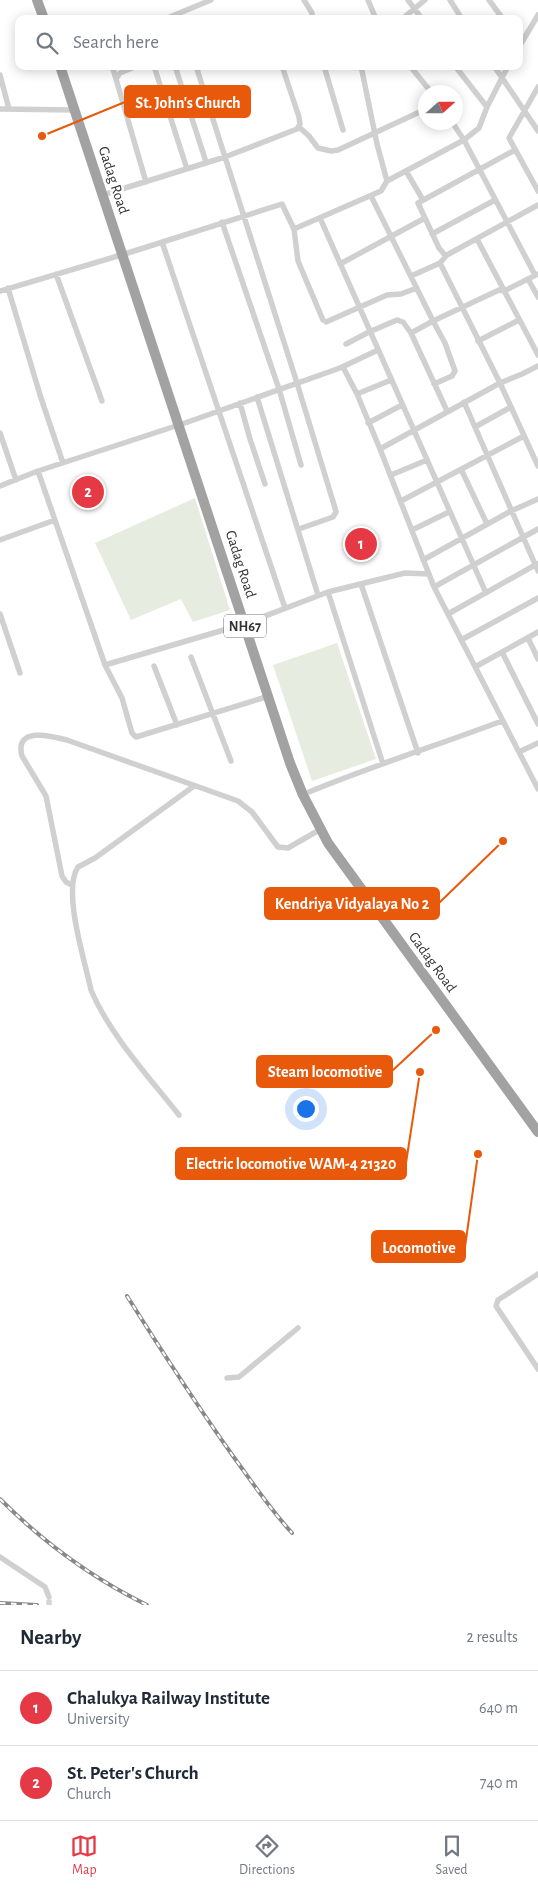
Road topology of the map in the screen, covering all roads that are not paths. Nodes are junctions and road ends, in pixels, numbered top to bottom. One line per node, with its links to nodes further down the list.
1 (37, 0): 11 (highway)
2 (44, 0): 12 (highway)
3 (211, 0): 13 (street)
4 (304, 0): 14 (street)
5 (368, 0): 15 (street)
6 (408, 0): 10 (street)
7 (425, 0): 10 (street)
8 (450, 0): 18 (street)
9 (489, 0): 19 (street)
10 (414, 8): 16 (street); 17 (street)
11 (43, 15)
12 (49, 15)
13 (175, 15)
14 (312, 15)
15 (374, 15)
16 (406, 15)
17 (419, 15)
18 (459, 15)
19 (500, 15)
20 (538, 15): 21 (street)
21 (523, 39)
22 (61, 70): 44 (highway, Gadag Road / NH67)
23 (67, 70): 62 (highway, Gadag Road / NH67)
24 (113, 70): 38 (street)
25 (128, 70): 38 (street)
26 (155, 70): 56 (street)
27 (176, 70): 55 (street)
28 (197, 70): 54 (street)
29 (283, 70): 47 (street)
30 (325, 70): 48 (street)
31 (362, 70): 51 (street)
32 (413, 70): 39 (street)
33 (458, 70): 41 (street)
34 (497, 70): 37 (street)
35 (506, 70): 37 (street)
36 (0, 74): 43 (street)
37 (502, 78): 41 (street); 45 (street)
38 (116, 79): 59 (street)
39 (425, 85)
40 (538, 87): 45 (street)
41 (487, 106): 52 (street)
42 (0, 109): 43 (street)
43 (9, 109): 44 (street)
44 (75, 110): 77 (highway, Gadag Road / NH67)
45 (524, 110): 50 (street); 53 (street)
46 (418, 113): 51 (street)
47 (299, 127): 51 (street); 54 (street)
48 (343, 130)
49 (457, 130): 52 (street)
50 (538, 131)
51 (375, 133): 60 (street)
52 (464, 140): 57 (street); 58 (street)
53 (516, 150): 57 (street); 61 (street)
54 (225, 156): 55 (street); 67 (street)
55 (206, 162): 56 (street)
56 (186, 169): 59 (street)
57 (480, 170): 64 (street); 65 (street)
58 (406, 171): 60 (street); 64 (street)
59 (146, 182): 62 (street)
60 (387, 182): 63 (street)
61 (538, 192)
62 (109, 193): 77 (highway, Gadag Road / NH67)
63 (372, 196): 68 (street); 74 (street)
64 (423, 200): 69 (street)
65 (495, 200): 71 (street); 73 (street)
66 (538, 205): 71 (street)
67 (244, 215): 70 (street); 72 (street); 103 (street)
68 (320, 218): 72 (street); 80 (street)
69 (425, 218): 73 (street); 74 (street)
70 (222, 222): 76 (street); 106 (street)
71 (506, 222): 75 (street); 82 (street)
72 (294, 229): 91 (street)
73 (432, 234): 78 (street)
74 (392, 236): 80 (street); 83 (street)
75 (476, 238): 78 (street); 88 (street)
76 (162, 242): 77 (street); 114 (street)
77 (126, 254): 81 (street); 117 (highway, Gadag Road / NH67)
78 (447, 255): 79 (street)
79 (440, 263): 83 (street); 90 (street)
80 (340, 264): 91 (street)
81 (56, 274): 85 (street); 109 (street)
82 (537, 274): 84 (street)
83 (411, 276): 86 (street)
84 (528, 279): 88 (street); 89 (street)
85 (8, 288): 87 (street); 126 (street)
86 (417, 288): 91 (street); 93 (street)
87 (0, 290)
88 (504, 291): 90 (street); 92 (street)
89 (538, 296)
90 (461, 307): 93 (street); 96 (street)
91 (359, 308): 94 (street)
92 (519, 320): 96 (street); 99 (street)
93 (433, 321): 95 (street); 105 (street)
94 (370, 332): 95 (street); 97 (street); 98 (street)
95 (411, 333): 105 (street)
96 (478, 342): 104 (street)
97 (346, 344)
98 (378, 350): 101 (street); 102 (street)
99 (538, 355)
100 (538, 366): 104 (street)
101 (343, 367): 103 (street); 107 (street)
102 (391, 380): 107 (street); 112 (street)
103 (297, 383): 106 (street); 142 (street)
104 (500, 383): 110 (street); 113 (street)
105 (434, 384): 115 (street)
106 (279, 389): 108 (street); 127 (street)
107 (357, 394): 116 (street)
108 (257, 397): 111 (street); 142 (street)
109 (102, 401)
110 (464, 402): 115 (street); 118 (street)
111 (240, 403): 114 (street); 134 (street)
112 (402, 405): 116 (street); 119 (street)
113 (511, 407): 118 (street); 121 (street)
114 (218, 411): 117 (street); 158 (street)
115 (447, 411): 119 (street)
116 (368, 422): 122 (street)
117 (182, 424): 126 (street); 161 (highway, Gadag Road / NH67)
118 (475, 427): 124 (street)
119 (414, 431): 122 (street); 125 (street)
120 (0, 433): 132 (street)
121 (524, 436): 123 (street); 124 (street)
122 (380, 449): 131 (street)
123 (535, 453): 128 (street)
124 (486, 454): 129 (street); 138 (street)
125 (427, 460): 131 (street); 133 (street)
126 (63, 463): 130 (street)
127 (301, 465)
128 (538, 466)
129 (461, 469): 133 (street); 141 (street)
130 (38, 471): 132 (street); 140 (street)
131 (390, 476): 137 (street)
132 (16, 480): 135 (street)
133 (436, 483): 137 (street); 139 (street)
134 (265, 484)
135 (0, 486)
136 (538, 498): 138 (street)
137 (401, 501): 144 (street)
138 (511, 511): 141 (street); 145 (street)
139 (449, 512): 144 (street); 146 (street)
140 (54, 520): 147 (street); 168 (street)
141 (487, 524): 146 (street)
142 (299, 529): 156 (street)
143 (538, 529): 145 (street)
144 (412, 530): 148 (street)
145 (523, 537): 149 (street); 150 (street)
146 (461, 539): 148 (street); 149 (street)
147 (0, 540)
148 (423, 560): 151 (street)
149 (472, 566): 153 (street); 155 (street)
150 (537, 566): 155 (street)
151 (429, 574): 152 (street); 153 (street)
152 (360, 584): 154 (street); 179 (street)
153 (434, 587): 160 (street)
154 (328, 592): 156 (street); 181 (street)
155 (486, 593): 160 (street)
156 (318, 596): 158 (street)
157 (538, 598): 164 (street)
158 (285, 608): 161 (street)
159 (0, 614): 171 (street)
160 (448, 614): 164 (street)
161 (247, 623): 168 (street); 172 (highway, Gadag Road / NH67); 185 (highway, Gadag Road / NH67)
162 (538, 632): 163 (street)
163 (528, 638): 165 (street); 167 (street)
164 (461, 640): 170 (street)
165 (502, 652): 170 (street); 175 (street)
166 (191, 657): 173 (street)
167 (538, 659)
168 (105, 665): 176 (street)
169 (154, 666): 176 (street)
170 (475, 666): 174 (street)
171 (20, 673)
172 (268, 696): 173 (street); 186 (highway, Gadag Road / NH67)
173 (212, 713): 176 (street); 180 (street)
174 (502, 721): 178 (street); 179 (street)
175 (538, 724)
176 (176, 725)
177 (538, 743): 178 (street)
178 (519, 752): 182 (street)
179 (418, 753): 181 (street)
180 (231, 761)
181 (384, 764): 185 (street)
182 (535, 777): 184 (street)
183 (194, 786): 186 (street); 187 (street); 187 (street)
184 (538, 788)
185 (309, 792): 189 (highway, Gadag Road / NH67)
186 (321, 829): 190 (highway, Gadag Road / NH67)
187 (72, 885): 188 (street)
188 (179, 1115)
189 (538, 1122)
190 (538, 1132)
191 (538, 1274): 193 (street)
192 (298, 1328): 194 (street)
193 (538, 1369)
194 (227, 1378)
195 (0, 1558): 196 (street)
196 (49, 1597)

